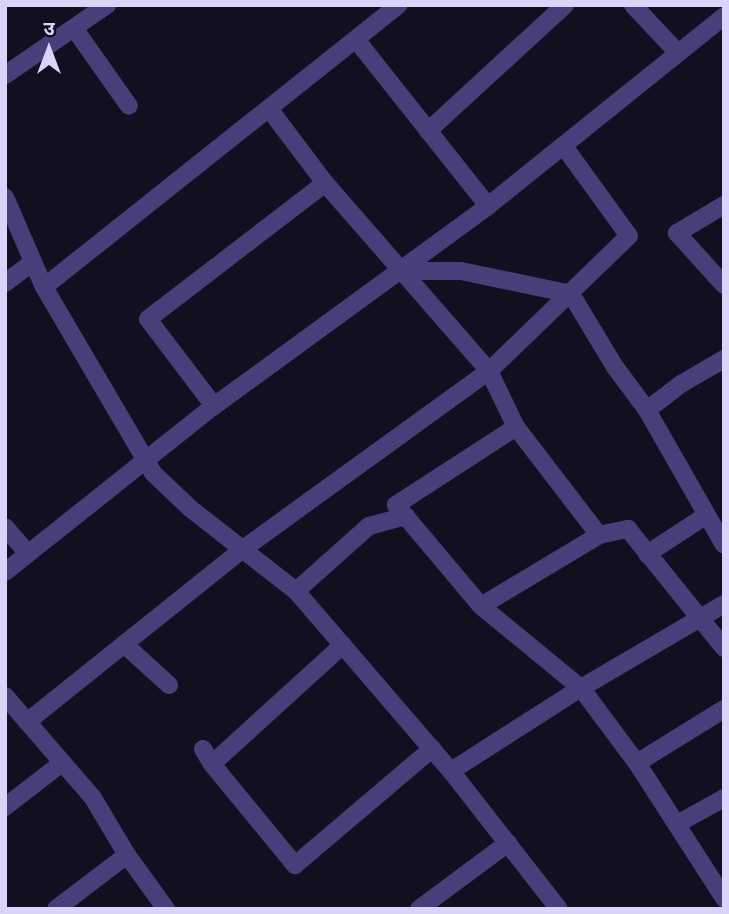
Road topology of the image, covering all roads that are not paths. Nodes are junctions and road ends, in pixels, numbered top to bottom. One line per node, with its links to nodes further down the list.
1 (107, 5): 6 (street)
2 (565, 5): 12 (street)
3 (633, 5): 8 (street)
4 (387, 9): 7 (street)
5 (724, 16): 8 (street)
6 (74, 28): 9 (street); 10 (street)
7 (357, 41): 11 (street); 12 (street)
8 (677, 53): 13 (street)
9 (5, 75)
10 (129, 106)
11 (270, 110): 14 (street); 22 (street)
12 (428, 131): 17 (street)
13 (563, 145): 17 (street); 23 (street)
14 (325, 183): 19 (street); 26 (street)
15 (5, 197): 18 (street)
16 (724, 205): 21 (street)
17 (488, 206): 19 (street)
18 (33, 262): 20 (street); 22 (street)
19 (400, 271): 23 (street); 25 (street); 26 (street)
20 (5, 283)
21 (724, 285)
22 (44, 286): 29 (street)
23 (571, 294): 25 (street); 27 (street)
24 (724, 359): 27 (street)
25 (489, 371): 28 (street); 35 (street)
26 (214, 406): 29 (street)
27 (647, 410): 31 (street)
28 (516, 427): 30 (street); 33 (street)
29 (145, 460): 35 (street); 36 (street)
30 (406, 516): 39 (street); 41 (street)
31 (705, 516): 34 (street); 37 (street)
32 (5, 527): 36 (street)
33 (599, 534): 37 (street); 41 (street)
34 (724, 545)
35 (243, 549): 39 (street); 43 (street)
36 (29, 553): 38 (street)
37 (647, 554): 42 (street)
38 (5, 572)
39 (296, 591): 44 (street)
40 (724, 604): 42 (street)
41 (481, 606): 47 (street)
42 (702, 617): 45 (street); 47 (street)
43 (124, 644): 46 (street); 50 (street)
44 (343, 645): 51 (street); 51 (street)
45 (724, 648)
46 (169, 685)
47 (581, 688): 53 (street); 54 (street)
48 (5, 696): 50 (street)
49 (724, 709): 53 (street)
50 (27, 722): 52 (street)
51 (432, 749): 54 (street)
52 (62, 763): 56 (street); 59 (street)
53 (637, 763): 57 (street)
54 (451, 771): 58 (street)
55 (724, 798): 57 (street)
56 (5, 807)
57 (677, 824): 60 (street)
58 (508, 843): 63 (street); 64 (street)
59 (127, 855): 61 (street); 62 (street)
60 (724, 898)
61 (55, 909)
62 (166, 909)
63 (419, 909)
64 (559, 909)

